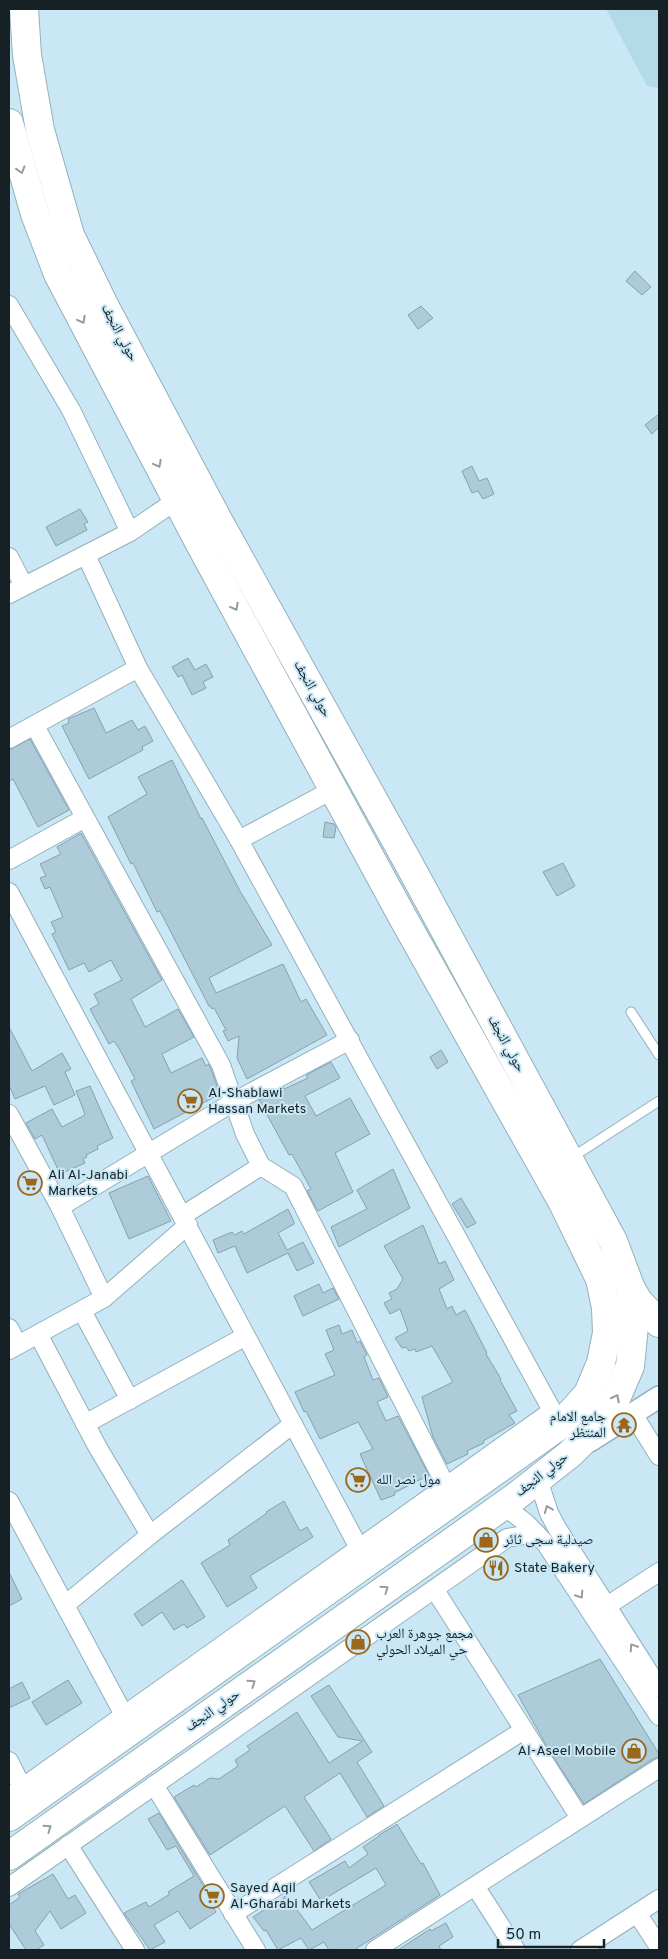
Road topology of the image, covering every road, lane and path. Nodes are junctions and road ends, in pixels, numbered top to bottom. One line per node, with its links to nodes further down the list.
1 (24, 9): 16 (main road, حولي النجف)
2 (9, 122): 4 (main road, حولي النجف, one-way to 4)
3 (9, 305): 5 (street)
4 (177, 500): 5 (street); 12 (main road, حولي النجف, one-way to 12)
5 (130, 532): 6 (street)
6 (86, 554): 8 (street); 9 (street)
7 (9, 557): 8 (street)
8 (17, 590)
9 (138, 668): 10 (street); 14 (street)
10 (35, 726): 11 (street); 13 (street)
11 (9, 739)
12 (334, 788): 14 (street); 17 (main road, حولي النجف)
13 (84, 818): 15 (street); 24 (street)
14 (239, 840): 22 (street)
15 (9, 860)
16 (409, 864): 17 (main road); 19 (main road, حولي النجف)
17 (382, 879): 20 (main road, حولي النجف)
18 (9, 892): 27 (street)
19 (428, 901): 20 (main road); 28 (main road, حولي النجف)
20 (402, 916): 43 (main road, حولي النجف)
21 (632, 1012): 23 (lane)
22 (350, 1040): 24 (street); 43 (street)
23 (659, 1055)
24 (235, 1101): 27 (street); 29 (street)
25 (659, 1101): 28 (lane)
26 (9, 1114): 30 (street)
27 (149, 1155): 30 (street); 31 (street)
28 (568, 1159): 32 (main road, حولي النجف)
29 (261, 1166): 31 (street); 49 (street)
30 (60, 1207): 33 (street)
31 (185, 1221): 33 (street); 38 (street)
32 (631, 1289): 35 (main road); 46 (main road, حولي النجف, one-way to 32)
33 (104, 1298): 34 (street)
34 (82, 1311): 37 (street); 41 (street)
35 (659, 1323)
36 (9, 1328): 39 (street)
37 (38, 1334): 39 (street); 44 (street)
38 (246, 1336): 41 (street); 45 (street)
39 (13, 1348)
40 (659, 1396): 42 (street)
41 (130, 1400): 44 (street)
42 (633, 1414): 46 (street); 47 (street)
43 (556, 1418): 49 (street); 59 (main road, حولي النجف)
44 (86, 1424): 53 (street)
45 (292, 1424): 53 (street); 54 (street)
46 (570, 1454): 48 (main road, حولي النجف)
47 (659, 1456)
48 (538, 1479): 51 (main road, حولي النجف); 58 (street, one-way to 48)
49 (446, 1486): 54 (street)
50 (9, 1501): 57 (street)
51 (503, 1506): 52 (street); 70 (main road, حولي النجف, one-way to 51)
52 (536, 1533): 56 (street); 62 (street, one-way to 62)
53 (150, 1535): 57 (street)
54 (359, 1548): 59 (street)
55 (659, 1572): 58 (street)
56 (435, 1590): 63 (street); 66 (street)
57 (65, 1605): 61 (street)
58 (607, 1606): 60 (street, one-way to 58)
59 (196, 1674): 61 (street); 67 (main road, حولي النجف)
60 (659, 1688)
61 (124, 1715): 67 (street)
62 (659, 1716)
63 (524, 1730): 68 (street); 75 (street)
64 (9, 1761): 67 (street)
65 (659, 1768): 68 (street)
66 (154, 1785): 69 (street); 75 (street)
67 (18, 1801)
68 (580, 1818): 71 (street)
69 (68, 1845): 72 (street); 77 (street)
70 (9, 1856)
71 (475, 1886): 79 (street); 80 (street)
72 (9, 1887)
73 (659, 1899): 74 (street)
74 (637, 1913): 76 (street); 81 (street)
75 (233, 1914): 78 (street)
76 (659, 1947)
77 (135, 1950)
78 (256, 1950)
79 (375, 1950)
80 (516, 1950)
81 (580, 1950)

